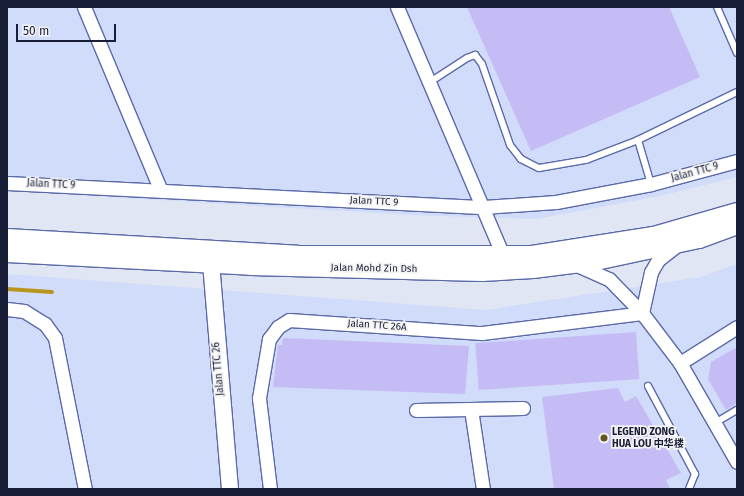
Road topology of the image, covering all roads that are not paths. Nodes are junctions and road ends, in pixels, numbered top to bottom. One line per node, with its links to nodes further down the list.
1 (84, 7): 11 (street)
2 (397, 7): 5 (street)
3 (716, 7): 4 (lane)
4 (737, 53)
5 (430, 82): 7 (lane); 12 (street)
6 (737, 92): 7 (lane)
7 (638, 140): 10 (lane)
8 (737, 161): 10 (street, Jalan TTC 9)
9 (7, 183): 11 (street, Jalan TTC 9)
10 (651, 184): 12 (street, Jalan TTC 9)
11 (161, 191): 12 (street, Jalan TTC 9)
12 (484, 207): 21 (street)
13 (737, 212): 21 (main road, Jalan Mohd Zin Dsh)
14 (737, 225): 16 (main road, Jalan Mohd Zin Dsh)
15 (7, 238): 17 (main road, Jalan Mohd Zin Dsh)
16 (680, 243): 20 (main road, Jalan Mohd Zin Dsh); 23 (street)
17 (131, 252): 18 (main road, Jalan Mohd Zin Dsh); 19 (main road, Jalan Mohd Zin Dsh)
18 (7, 253)
19 (210, 257): 21 (main road, Jalan Mohd Zin Dsh); 34 (street, Jalan TTC 26)
20 (573, 263): 21 (main road, Jalan Mohd Zin Dsh); 23 (street)
21 (506, 264)
22 (7, 309): 33 (street)
23 (642, 313): 25 (street); 35 (street, Jalan TTC 26A)
24 (737, 327): 25 (street)
25 (680, 362): 31 (street)
26 (648, 386): 37 (lane)
27 (523, 408): 28 (street)
28 (471, 409): 29 (street); 36 (street)
29 (416, 410)
30 (737, 410): 31 (lane)
31 (714, 423): 32 (street)
32 (737, 462)
33 (85, 489)
34 (230, 489)
35 (270, 489)
36 (483, 489)
37 (689, 489)

